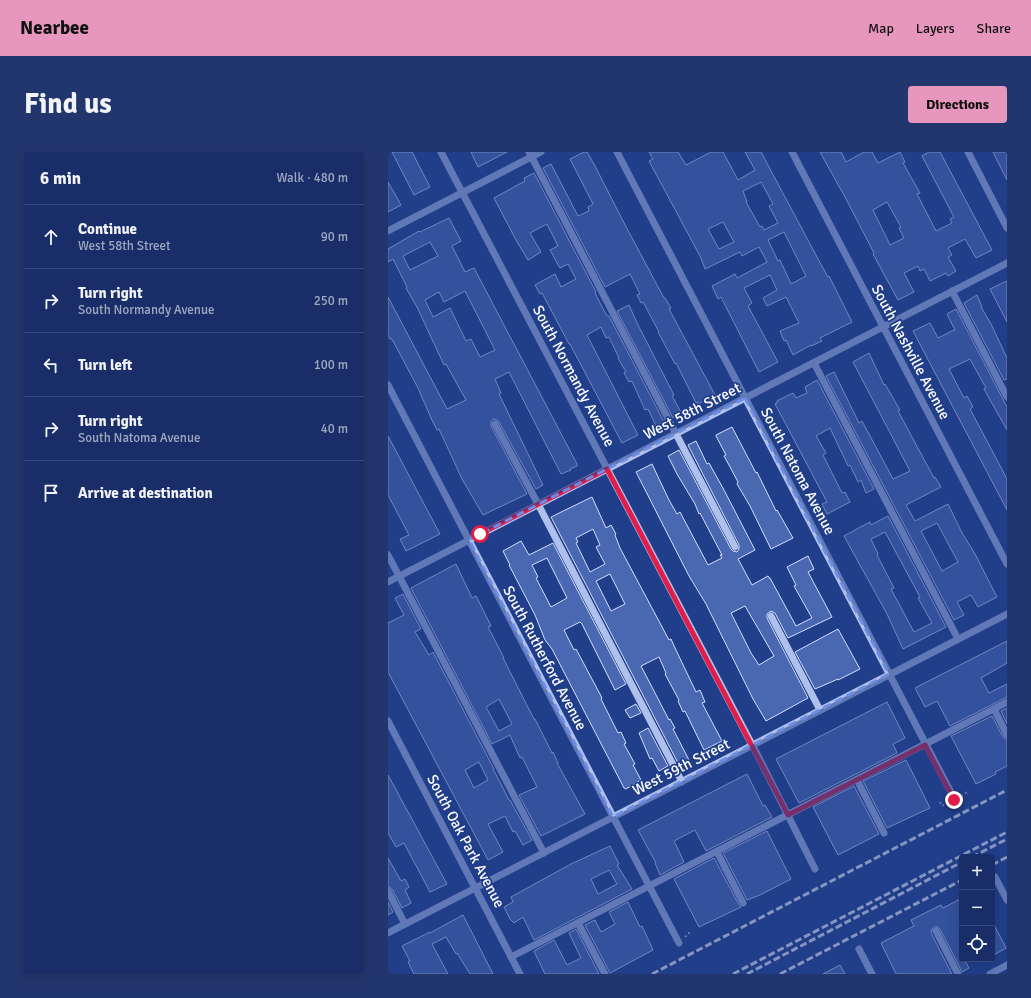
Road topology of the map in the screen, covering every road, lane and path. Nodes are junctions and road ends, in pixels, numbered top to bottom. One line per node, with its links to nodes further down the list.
1 (442, 152): 7 (street, South Normandy Avenue)
2 (542, 152): 6 (street)
3 (617, 152): 16 (street, South Natoma Avenue)
4 (792, 152): 12 (street, South Nashville Avenue)
5 (968, 152): 8 (street)
6 (530, 155): 7 (street); 18 (street)
7 (463, 192): 9 (street); 19 (street, South Normandy Avenue)
8 (1007, 228)
9 (388, 231)
10 (1007, 263): 11 (street, West 58th Street)
11 (952, 291): 12 (street, West 58th Street); 15 (street)
12 (883, 327): 13 (street, West 58th Street); 24 (street, South Nashville Avenue)
13 (814, 363): 16 (street, West 58th Street); 29 (street)
14 (388, 385): 21 (street, South Rutherford Avenue)
15 (1007, 397)
16 (745, 398): 18 (street, West 58th Street); 30 (street, South Natoma Avenue)
17 (495, 424): 20 (street)
18 (676, 434): 19 (street, West 58th Street); 22 (street)
19 (607, 469): 20 (street, West 58th Street); 36 (street, South Normandy Avenue)
20 (538, 504): 21 (street, West 58th Street); 39 (street)
21 (469, 540): 25 (street, West 58th Street); 42 (street, South Rutherford Avenue)
22 (735, 547)
23 (388, 555): 25 (street)
24 (1007, 564)
25 (399, 576): 26 (street, West 58th Street); 45 (street)
26 (388, 582)
27 (1007, 614): 29 (street, West 59th Street)
28 (771, 616): 33 (street)
29 (958, 639): 30 (street, West 59th Street)
30 (889, 674): 33 (street, West 59th Street); 37 (street, South Natoma Avenue)
31 (1007, 702): 32 (street)
32 (994, 709): 35 (street); 37 (street)
33 (820, 710): 36 (street, West 59th Street)
34 (388, 721): 49 (street, South Oak Park Avenue)
35 (1007, 735)
36 (752, 745): 39 (street, West 59th Street); 41 (street, South Normandy Avenue)
37 (925, 745): 38 (street); 40 (street, South Natoma Avenue)
38 (856, 780): 41 (street); 43 (street)
39 (682, 782): 42 (street, West 59th Street)
40 (956, 802)
41 (788, 815): 44 (street); 46 (street, South Normandy Avenue)
42 (613, 817): 45 (street, West 59th Street); 48 (street, South Rutherford Avenue)
43 (884, 833)
44 (717, 852): 48 (street); 52 (street)
45 (544, 853): 49 (street, West 59th Street)
46 (815, 868)
47 (995, 877): 51 (street)
48 (650, 886): 53 (street); 57 (street, South Rutherford Avenue)
49 (476, 888): 54 (street, West 59th Street); 59 (street, South Oak Park Avenue)
50 (388, 890): 54 (street)
51 (1007, 900)
52 (744, 903)
53 (578, 923): 59 (street); 62 (street)
54 (406, 924): 56 (street, West 59th Street)
55 (936, 931): 64 (street)
56 (388, 933)
57 (679, 943)
58 (859, 949): 63 (street)
59 (511, 957): 61 (street, South Oak Park Avenue)
60 (1007, 965): 65 (street)
61 (520, 974)
62 (605, 974)
63 (872, 974)
64 (958, 974)
65 (990, 974)

